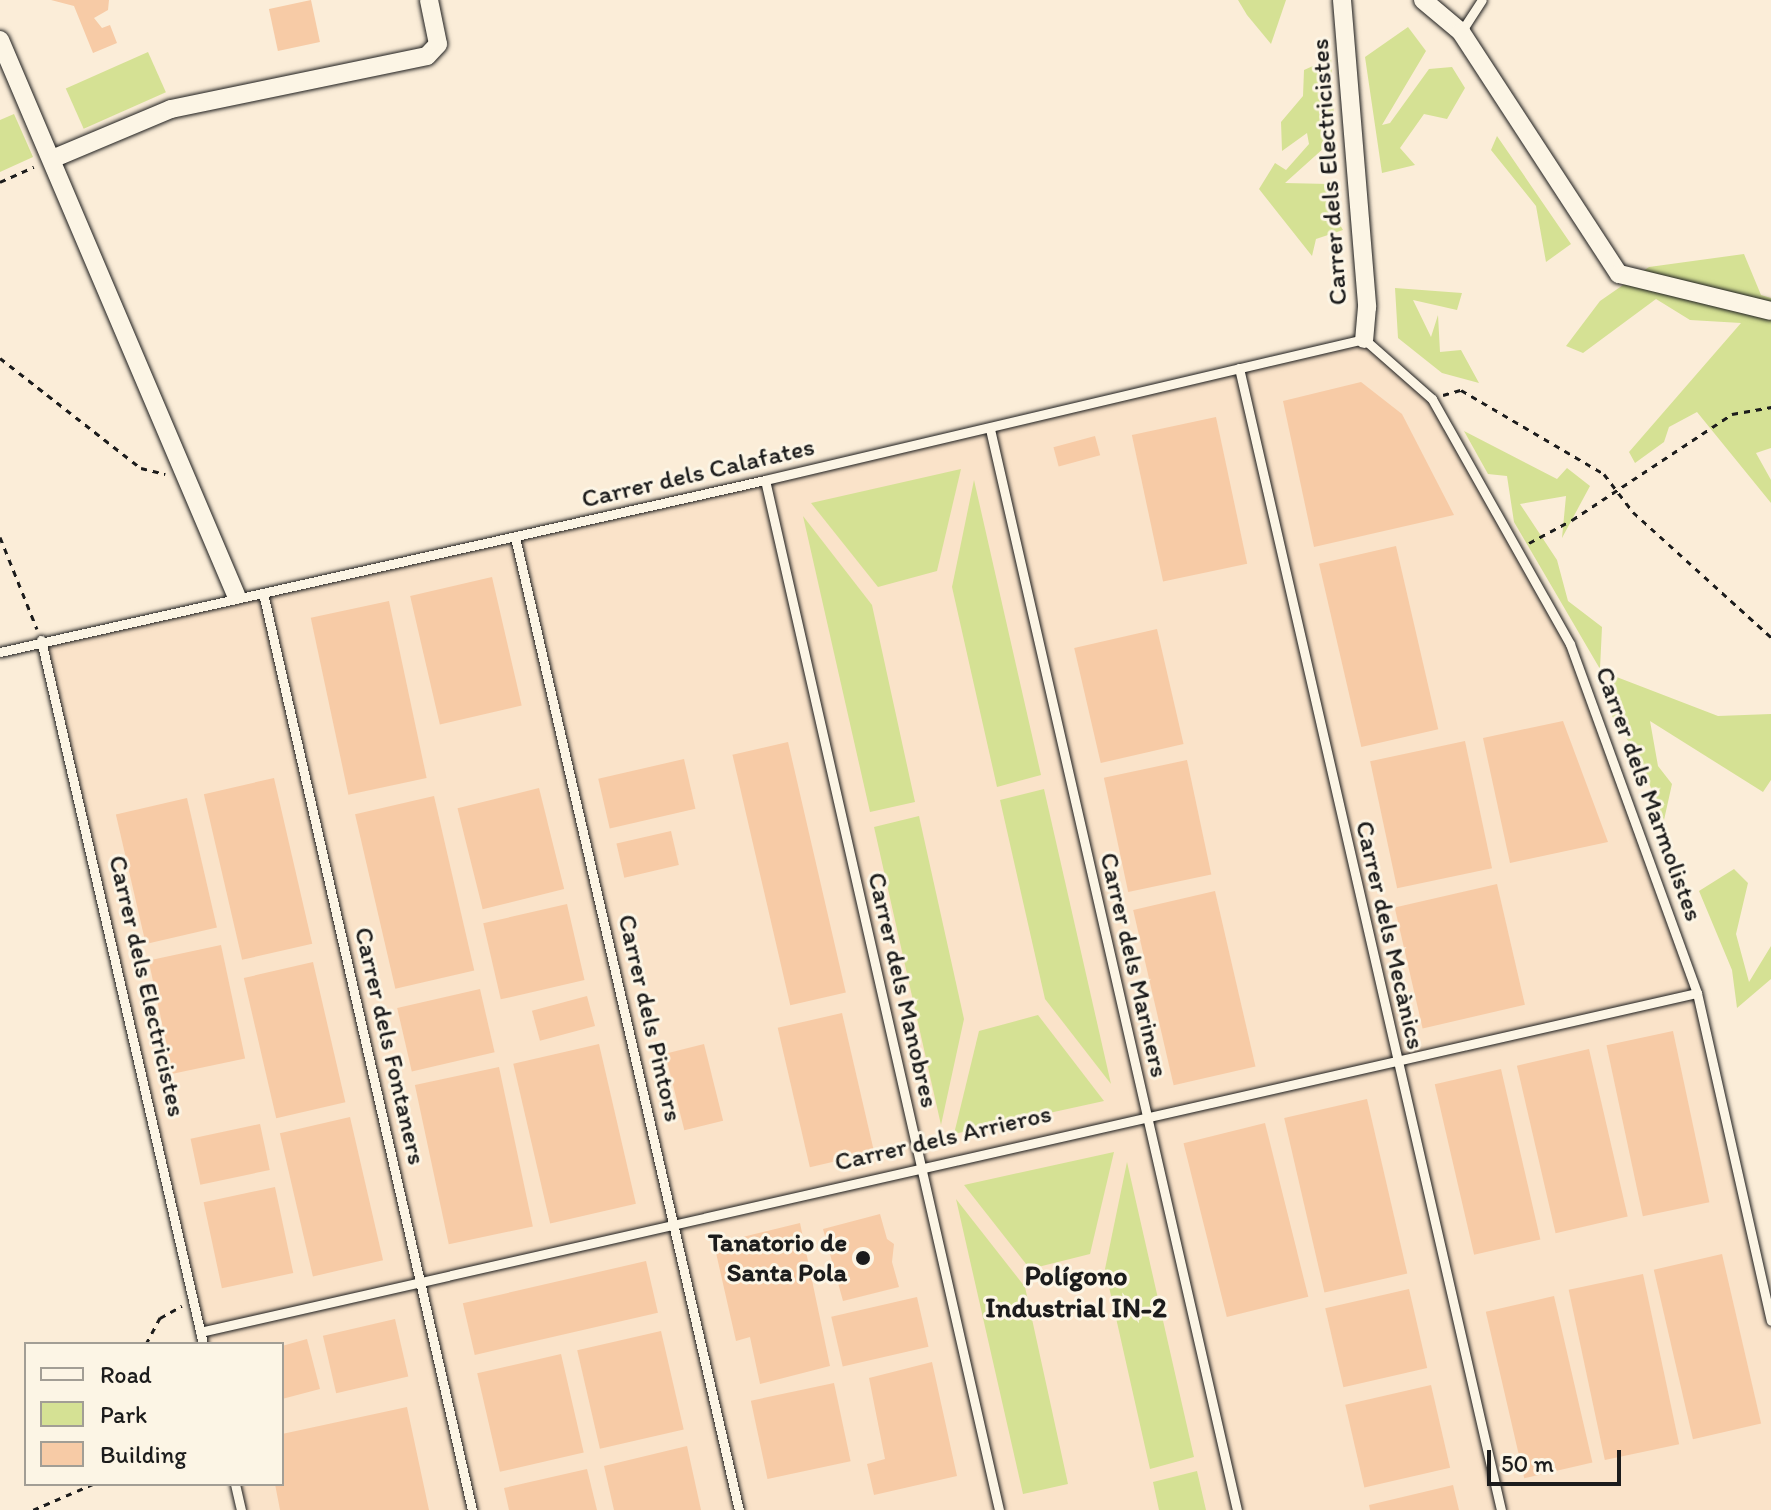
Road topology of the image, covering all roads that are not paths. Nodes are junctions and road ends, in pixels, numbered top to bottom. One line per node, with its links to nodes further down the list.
1 (429, 0): 7 (street)
2 (1342, 0): 9 (street, Carrer dels Electricistes)
3 (1423, 0): 5 (street)
4 (1482, 0): 5 (lane)
5 (1461, 32): 8 (street)
6 (0, 40): 7 (street)
7 (52, 159): 15 (street)
8 (1771, 311)
9 (1364, 339): 10 (lane, Carrer dels Calafates); 18 (lane, Carrer dels Marmolistes)
10 (1239, 368): 11 (lane, Carrer dels Calafates); 19 (lane, Carrer dels Mecànics)
11 (990, 429): 12 (lane, Carrer dels Calafates); 20 (lane, Carrer dels Mariners)
12 (765, 480): 13 (lane, Carrer dels Calafates); 21 (lane, Carrer dels Manobres)
13 (515, 537): 14 (lane, Carrer dels Calafates); 22 (lane, Carrer dels Pintors)
14 (263, 593): 15 (lane, Carrer dels Calafates); 23 (lane, Carrer dels Fontaners)
15 (236, 595): 16 (lane, Carrer dels Calafates)
16 (41, 640): 17 (lane, Carrer dels Calafates); 25 (lane, Carrer dels Electricistes)
17 (0, 652)
18 (1697, 993): 19 (lane, Carrer dels Arrieros); 24 (lane, Carrer dels Marmolistes)
19 (1396, 1060): 20 (lane, Carrer dels Arrieros); 33 (lane, Carrer dels Mecànics)
20 (1146, 1115): 21 (lane, Carrer dels Arrieros); 32 (lane, Carrer dels Mariners)
21 (920, 1165): 22 (lane, Carrer dels Arrieros); 31 (lane, Carrer dels Manobres)
22 (675, 1225): 23 (lane, Carrer dels Arrieros); 30 (lane, Carrer dels Pintors)
23 (422, 1282): 25 (lane, Carrer dels Arrieros); 29 (lane, Carrer dels Fontaners)
24 (1771, 1321)
25 (200, 1332): 26 (lane, Carrer dels Electricistes)
26 (202, 1342)
27 (235, 1486): 28 (lane)
28 (241, 1510)
29 (472, 1510)
30 (739, 1510)
31 (999, 1510)
32 (1237, 1510)
33 (1501, 1510)

